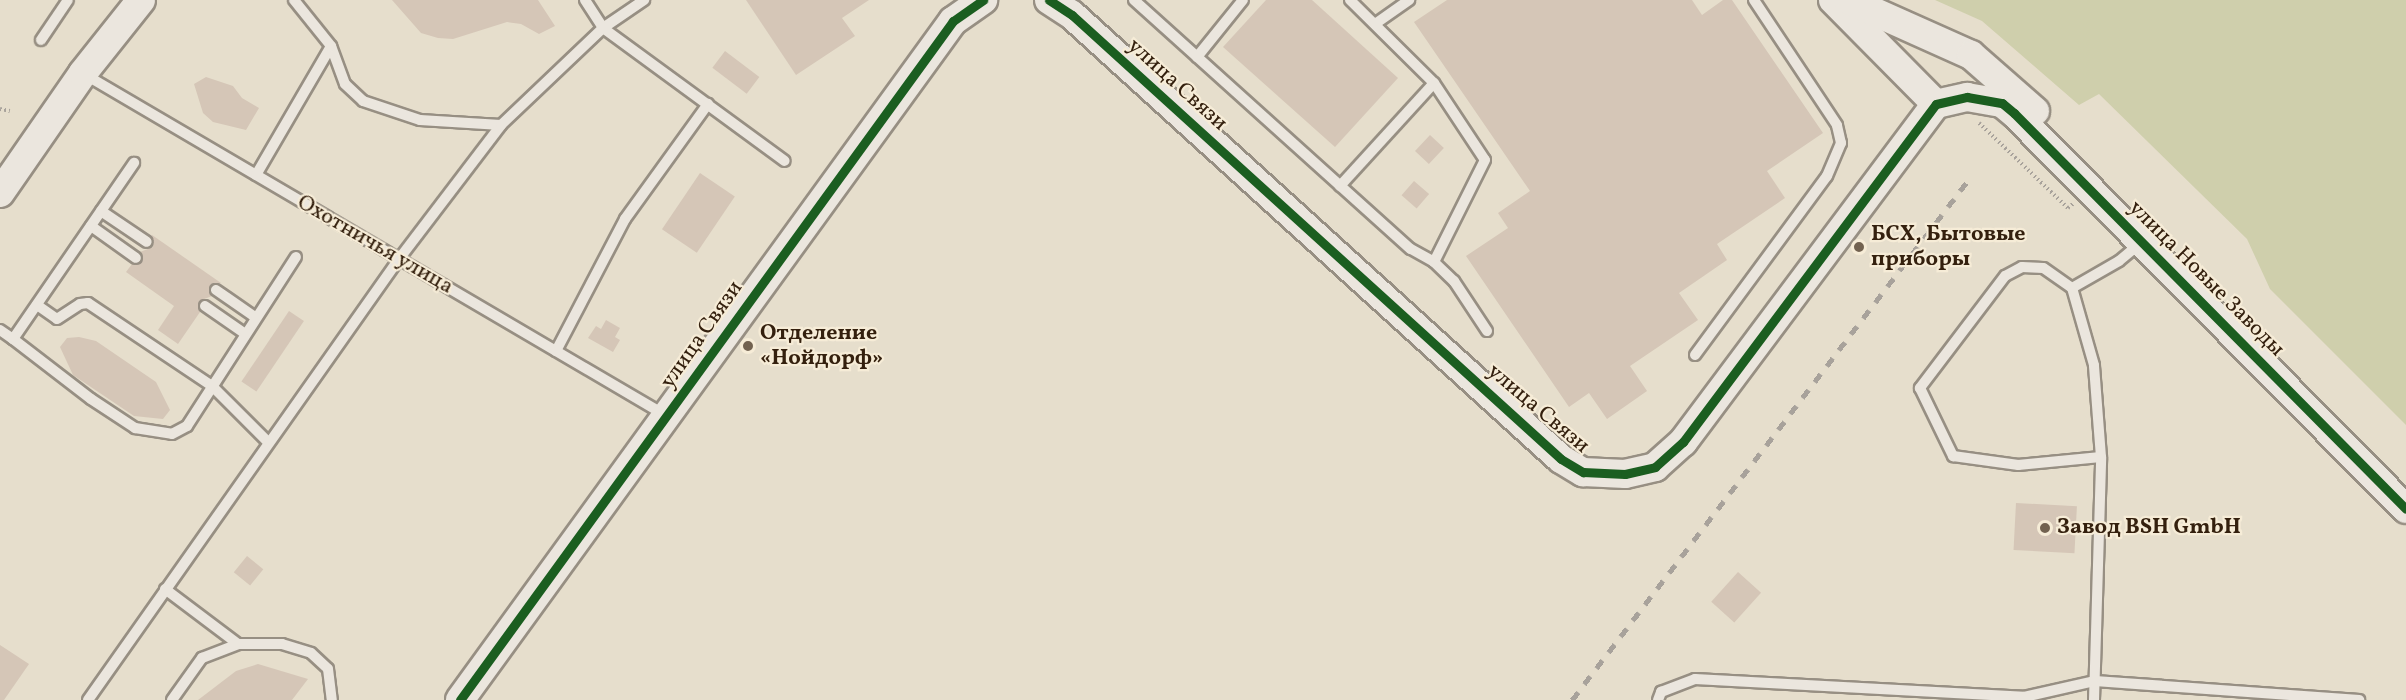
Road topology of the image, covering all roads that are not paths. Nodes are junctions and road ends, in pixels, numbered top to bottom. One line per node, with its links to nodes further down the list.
1 (68, 0): 17 (lane)
2 (141, 0): 20 (street)
3 (294, 0): 18 (lane)
4 (585, 0): 16 (lane)
5 (644, 0): 16 (lane)
6 (983, 0): 50 (street, улица Связи)
7 (1049, 0): 23 (street, улица Связи)
8 (1134, 0): 19 (lane)
9 (1243, 0): 19 (lane)
10 (1350, 0): 15 (lane)
11 (1409, 0): 15 (lane)
12 (1754, 0): 48 (lane)
13 (1833, 0): 23 (street)
14 (1848, 0): 32 (street, улица Новые Заводы)
15 (1375, 24): 21 (lane)
16 (603, 28): 22 (lane); 24 (lane)
17 (41, 40)
18 (331, 46): 24 (lane); 27 (lane)
19 (1197, 57): 28 (lane)
20 (83, 73): 27 (lane, Охотничья улица); 29 (street)
21 (1434, 83): 28 (lane); 37 (lane)
22 (708, 104): 25 (lane); 47 (lane)
23 (1936, 104): 32 (street, улица Новые Заводы)
24 (501, 125): 36 (lane)
25 (785, 161)
26 (134, 164): 30 (lane)
27 (256, 175): 36 (lane, Охотничья улица)
28 (1340, 186): 37 (lane)
29 (0, 193)
30 (101, 210): 31 (lane); 33 (lane)
31 (91, 226): 35 (lane); 40 (lane)
32 (2149, 237): 38 (lane); 53 (street, улица Новые Заводы); 54 (street, улица Новые Заводы)
33 (147, 242)
34 (296, 257): 42 (lane)
35 (136, 258)
36 (399, 259): 47 (lane, Охотничья улица); 51 (lane)
37 (1434, 262): 44 (lane)
38 (2072, 288): 52 (lane); 52 (lane)
39 (216, 290): 42 (lane)
40 (37, 305): 46 (lane); 49 (lane)
41 (205, 306): 45 (lane)
42 (255, 318): 45 (lane)
43 (0, 330): 46 (lane)
44 (1487, 331)
45 (244, 333): 49 (lane)
46 (14, 339): 49 (lane)
47 (556, 351): 50 (lane, Охотничья улица)
48 (1695, 355)
49 (212, 386): 51 (lane)
50 (668, 417): 61 (street, улица Связи)
51 (268, 442): 55 (lane)
52 (2101, 457): 57 (lane)
53 (2406, 485)
54 (2406, 509)
55 (165, 589): 56 (lane); 58 (lane)
56 (238, 644): 59 (lane); 60 (lane)
57 (2095, 681): 62 (lane); 63 (lane); 64 (lane)
58 (88, 700)
59 (172, 700)
60 (332, 700)
61 (460, 700)
62 (1658, 700)
63 (2094, 700)
64 (2360, 700)

